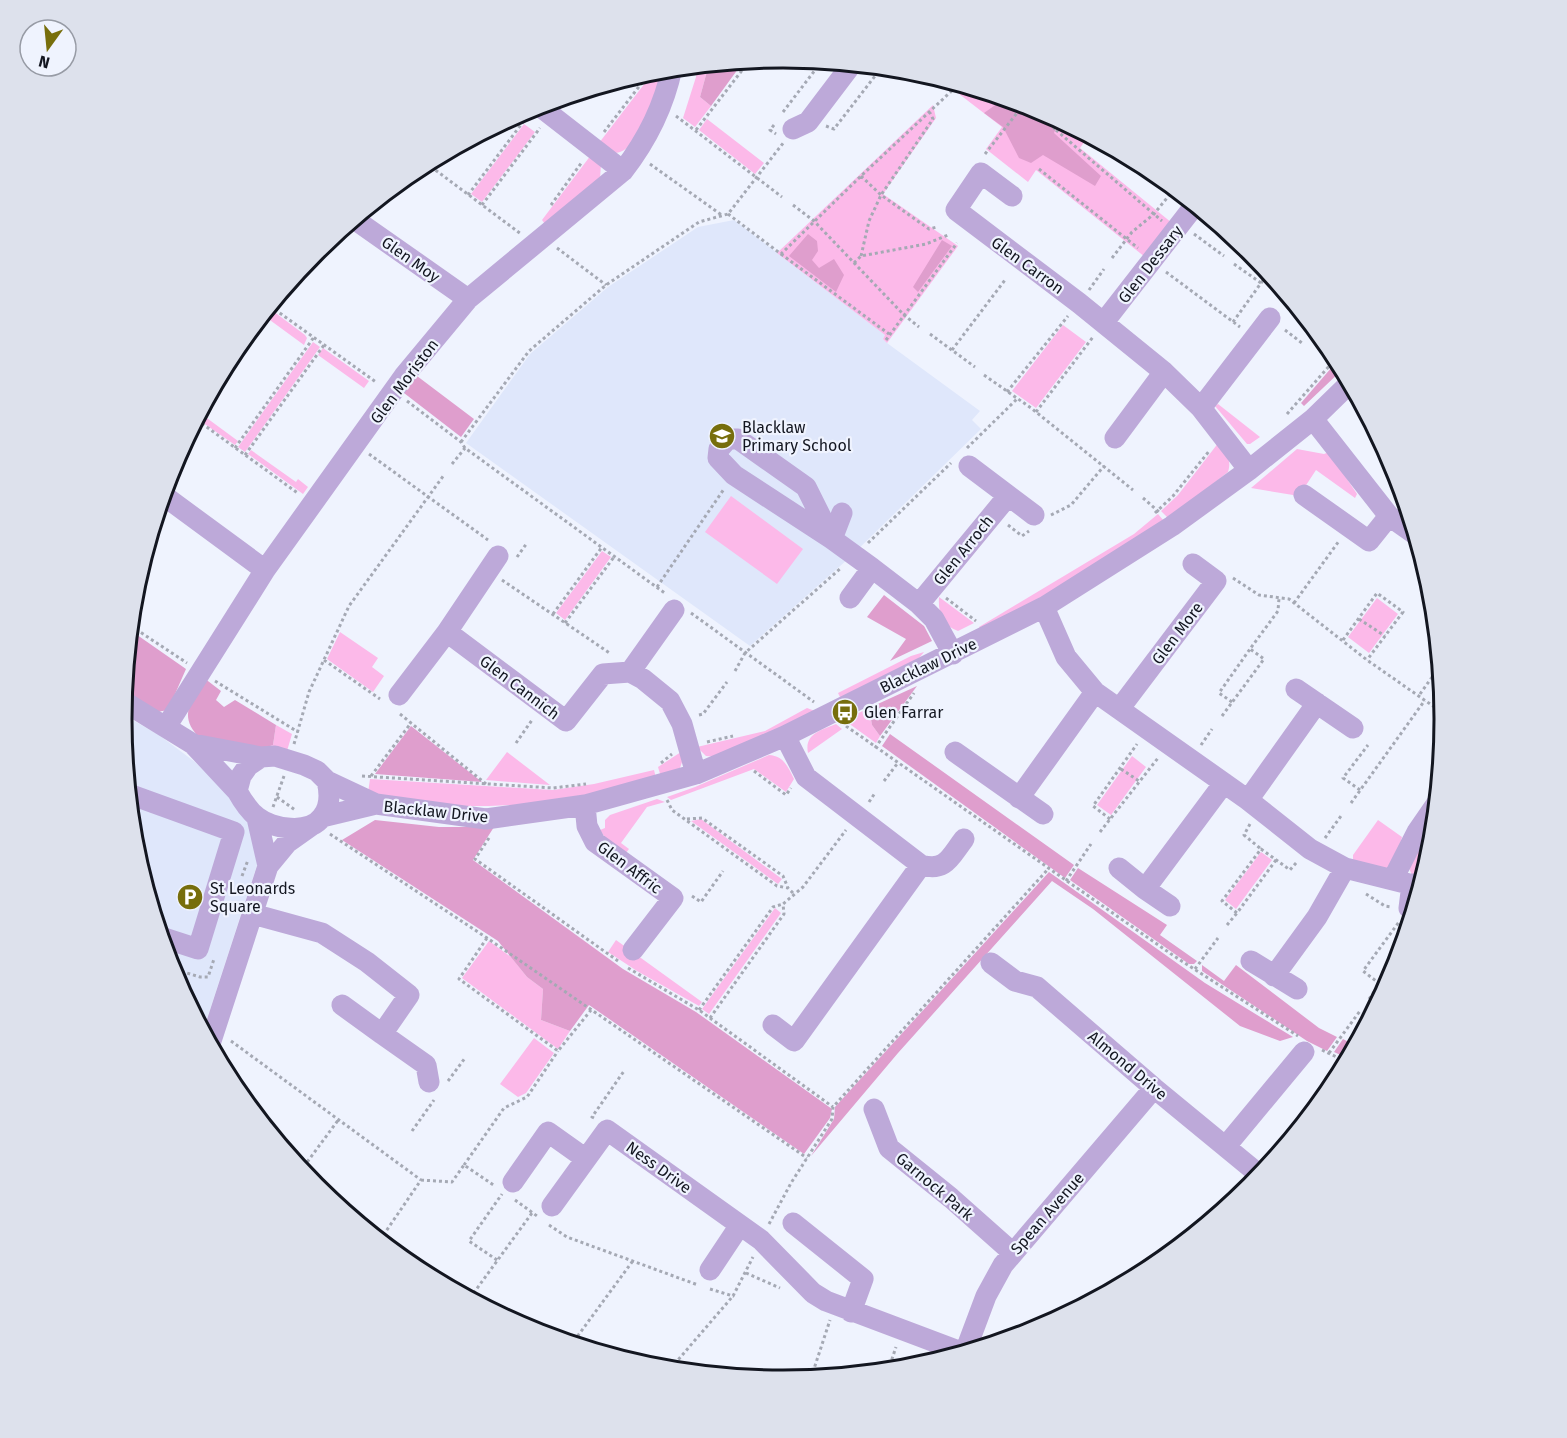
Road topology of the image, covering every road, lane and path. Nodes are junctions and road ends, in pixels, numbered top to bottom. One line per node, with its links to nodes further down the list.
1 (743, 69): 15 (path)
2 (847, 71): 13 (street)
3 (876, 74): 14 (path)
4 (669, 78): 6 (street, Glen Moriston)
5 (953, 90): 8 (path)
6 (661, 105): 15 (path); 17 (street, Glen Moriston)
7 (1018, 111): 19 (path)
8 (930, 113): 20 (path); 23 (path)
9 (542, 114): 17 (street)
10 (537, 116): 28 (path)
11 (535, 117): 22 (path)
12 (1052, 126): 16 (path)
13 (793, 129)
14 (834, 129)
15 (695, 130): 21 (path)
16 (1056, 130): 30 (path)
17 (630, 163): 31 (path); 37 (street, Glen Moriston)
18 (434, 169): 22 (path)
19 (981, 173): 25 (street); 51 (street, Glen Carron)
20 (861, 176): 23 (path); 32 (path)
21 (755, 177): 26 (path); 31 (path)
22 (468, 195): 28 (path)
23 (881, 195): 34 (path); 40 (path)
24 (1170, 195): 30 (path)
25 (1012, 196)
26 (782, 197)
27 (793, 205): 32 (path)
28 (482, 206): 37 (path)
29 (1191, 211): 35 (street, Glen Dessary)
30 (1154, 214): 35 (path); 42 (path)
31 (726, 215): 39 (path); 49 (path)
32 (814, 221): 39 (path); 43 (path)
33 (361, 224): 50 (street, Glen Moy)
34 (937, 227)
35 (1178, 228): 41 (path); 55 (street, Glen Dessary)
36 (948, 235): 40 (path)
37 (539, 240): 49 (path); 50 (street, Glen Moriston)
38 (957, 243): 53 (path)
39 (781, 254): 58 (path)
40 (861, 256): 43 (path)
41 (1224, 256)
42 (1112, 258)
43 (854, 263): 53 (path)
44 (1234, 264): 48 (path)
45 (1104, 268): 51 (path)
46 (1264, 279): 48 (path)
47 (1005, 280): 63 (path)
48 (1261, 283): 56 (path)
49 (606, 285): 79 (path)
50 (468, 299): 69 (street, Glen Moriston)
51 (1079, 303): 55 (street, Glen Carron); 70 (path)
52 (276, 311): 60 (path)
53 (904, 315): 57 (path); 58 (path)
54 (1270, 318): 72 (street)
55 (1104, 322): 66 (street, Glen Carron); 73 (path)
56 (1233, 322)
57 (920, 327)
58 (889, 334): 61 (path)
59 (930, 334): 63 (path)
60 (314, 337): 62 (path); 81 (path)
61 (886, 340)
62 (324, 345): 69 (path); 83 (path)
63 (952, 350): 65 (path)
64 (1330, 365): 74 (path)
65 (975, 367)
66 (1164, 372): 72 (street, Glen Carron); 78 (street)
67 (984, 375): 70 (path)
68 (1345, 388): 75 (street, Blacklaw Drive)
69 (394, 392): 79 (path); 80 (street, Glen Moriston)
70 (1008, 392): 71 (path)
71 (1018, 398): 73 (path); 84 (path)
72 (1201, 408): 77 (street, Glen Carron)
73 (1036, 412): 86 (path)
74 (1283, 418)
75 (1313, 419): 87 (street, Blacklaw Drive); 99 (street)
76 (202, 425): 81 (path)
77 (1222, 435): 87 (street, Glen Carron); 100 (path)
78 (1115, 438)
79 (461, 442): 82 (path)
80 (356, 445): 94 (path); 96 (street, Glen Moriston)
81 (235, 448): 83 (path)
82 (465, 448): 85 (path); 105 (path)
83 (245, 455): 96 (path)
84 (961, 460): 92 (street); 106 (path)
85 (453, 464)
86 (1104, 466): 90 (path); 91 (path)
87 (1250, 470): 120 (street, Blacklaw Drive)
88 (444, 475): 94 (path)
89 (734, 475): 103 (street); 103 (street); 113 (path)
90 (1095, 476)
91 (1133, 490)
92 (1008, 495): 98 (street); 114 (street, Glen Arroch)
93 (1304, 495): 101 (street)
94 (428, 496): 107 (path); 131 (path)
95 (171, 501): 111 (street)
96 (313, 504): 111 (street, Glen Moriston)
97 (842, 513): 103 (street)
98 (1034, 515)
99 (1389, 516): 101 (street); 102 (street)
100 (1150, 517)
101 (1349, 527): 117 (path)
102 (1406, 528)
103 (832, 539): 106 (street)
104 (527, 543): 107 (path)
105 (602, 547): 108 (path); 121 (path)
106 (856, 555): 110 (street); 129 (path)
107 (497, 556): 121 (path); 125 (street)
108 (614, 556): 113 (path); 123 (path)
109 (1193, 564): 150 (street, Glen More)
110 (872, 568): 115 (street); 118 (street)
111 (265, 570): 154 (street, Glen Moriston)
112 (1232, 577): 116 (path)
113 (657, 587): 119 (path)
114 (932, 587): 118 (street, Glen Arroch); 124 (path)
115 (849, 598)
116 (1279, 598): 117 (path); 128 (path)
117 (1294, 603): 127 (path)
118 (919, 604): 130 (street)
119 (677, 606): 129 (path); 135 (street)
120 (1044, 607): 130 (street, Blacklaw Drive); 139 (street)
121 (553, 614): 123 (path)
122 (1358, 619): 126 (path); 126 (path); 127 (path)
123 (565, 623): 135 (path)
124 (972, 628)
125 (447, 632): 142 (street); 145 (street, Glen Cannich)
126 (1385, 636): 132 (path)
127 (1343, 640): 132 (path)
128 (1250, 649): 143 (path); 143 (path)
129 (745, 653): 134 (path); 149 (path)
130 (953, 654): 133 (street, Blacklaw Drive)
131 (324, 660): 142 (path); 167 (path)
132 (1367, 660): 140 (path)
133 (921, 669): 149 (street, Blacklaw Drive); 164 (path)
134 (735, 670)
135 (626, 672): 145 (street, Glen Cannich); 152 (street)
136 (1434, 675): 140 (path)
137 (727, 682): 152 (path)
138 (1296, 688): 144 (street)
139 (1095, 692): 150 (street); 187 (street)
140 (1420, 695): 141 (path)
141 (1425, 700): 148 (path); 182 (path)
142 (392, 702): 153 (path)
143 (1232, 702): 151 (path)
144 (1317, 703): 156 (street); 191 (street)
145 (543, 704): 159 (path)
146 (132, 706): 154 (street)
147 (804, 707): 149 (path)
148 (1435, 707)
149 (822, 708): 158 (street, Blacklaw Drive); 164 (path)
150 (1120, 708): 155 (street)
151 (1222, 716)
152 (681, 722): 163 (street)
153 (411, 723): 175 (path); 181 (path)
154 (166, 727): 160 (street)
155 (1148, 728): 161 (street); 170 (path)
156 (1353, 728)
157 (742, 734): 163 (path)
158 (785, 736): 172 (street); 173 (street, Blacklaw Drive)
159 (516, 742)
160 (193, 744): 166 (street); 183 (street)
161 (1170, 744): 178 (path); 180 (street)
162 (1368, 745): 182 (path)
163 (688, 747): 169 (path); 173 (street)
164 (876, 748): 168 (path)
165 (955, 752): 187 (street)
166 (261, 757): 167 (street, Blacklaw Drive); 183 (street)
167 (289, 760): 176 (street, Blacklaw Drive); 186 (path)
168 (897, 763): 177 (path); 206 (path)
169 (655, 767)
170 (1120, 769): 178 (path); 195 (path)
171 (754, 771): 172 (path)
172 (804, 773): 193 (street)
173 (696, 774): 190 (street, Blacklaw Drive)
174 (360, 775): 175 (path)
175 (371, 776): 181 (path)
176 (327, 781): 189 (street, Blacklaw Drive); 197 (street)
177 (884, 781)
178 (1139, 781): 195 (path)
179 (594, 782): 181 (path)
180 (1224, 783): 191 (street); 213 (street)
181 (487, 785)
182 (1360, 790): 188 (path)
183 (237, 791): 196 (street)
184 (875, 793): 193 (path)
185 (137, 797): 225 (street)
186 (277, 797): 196 (path); 197 (path)
187 (1019, 798): 192 (street)
188 (1351, 803)
189 (376, 804): 190 (street, Blacklaw Drive); 197 (street, Blacklaw Drive)
190 (585, 805): 215 (street, Glen Affric)
191 (1254, 805): 203 (path); 209 (street)
192 (1043, 814)
193 (856, 816): 204 (street); 214 (path)
194 (1341, 816): 199 (path)
195 (1110, 819): 198 (path)
196 (263, 820): 197 (street); 205 (street)
197 (318, 821): 205 (street); 223 (path)
198 (1100, 832)
199 (1327, 836)
200 (964, 839): 204 (street)
201 (1091, 843): 210 (path)
202 (1422, 845): 211 (street)
203 (1261, 849): 219 (path); 219 (path)
204 (921, 865): 240 (street)
205 (268, 866): 220 (street)
206 (1049, 868): 210 (path); 257 (path)
207 (1119, 868): 213 (street)
208 (723, 870): 215 (path)
209 (1343, 872): 211 (street); 218 (path); 230 (street)
210 (1066, 881): 229 (path)
211 (1409, 883)
212 (788, 888): 212 (path); 214 (path)
213 (1145, 890): 217 (street)
214 (794, 894): 216 (path)
215 (673, 898): 226 (street, Glen Affric)
216 (783, 904): 237 (path); 239 (path)
217 (1170, 906)
218 (1406, 909)
219 (1236, 913): 222 (path)
220 (253, 914): 241 (street); 242 (street)
221 (1402, 921): 231 (path)
222 (1227, 925)
223 (487, 938): 236 (path); 245 (path)
224 (1218, 938): 229 (path)
225 (172, 940)
226 (633, 950)
227 (1251, 961): 230 (street)
228 (991, 963): 251 (street, Almond Drive)
229 (1195, 969): 244 (path)
230 (1274, 976): 232 (street)
231 (1379, 983)
232 (1297, 989)
233 (1375, 991): 234 (path)
234 (1369, 999)
235 (342, 1005): 241 (street)
236 (591, 1010): 245 (path); 257 (path)
237 (699, 1010)
238 (1360, 1011): 246 (path)
239 (710, 1018)
240 (773, 1025)
241 (382, 1034): 250 (street)
242 (214, 1035)
243 (216, 1039): 253 (path)
244 (1308, 1046): 246 (path); 256 (street)
245 (558, 1051): 260 (path)
246 (1329, 1053): 248 (path)
247 (465, 1058): 250 (path)
248 (1340, 1058)
249 (624, 1071): 254 (path)
250 (438, 1082): 255 (path)
251 (1154, 1088): 256 (street, Almond Drive); 269 (street, Spean Avenue)
252 (874, 1109): 269 (street, Garnock Park)
253 (339, 1119): 259 (path); 262 (path)
254 (607, 1130): 258 (street); 266 (street, Ness Drive)
255 (412, 1131)
256 (1226, 1146): 261 (street, Almond Drive)
257 (807, 1158): 268 (path)
258 (586, 1159): 263 (street); 264 (street)
259 (307, 1163)
260 (464, 1166): 262 (path); 263 (path)
261 (1254, 1170)
262 (421, 1180): 267 (path)
263 (510, 1191): 264 (path); 270 (path)
264 (542, 1209): 270 (path); 271 (path)
265 (793, 1223): 275 (street)
266 (740, 1225): 268 (street, Ness Drive); 272 (street)
267 (384, 1234)
268 (760, 1240): 274 (path); 275 (street, Ness Drive)
269 (1012, 1253): 278 (street, Spean Avenue)
270 (497, 1260): 273 (path)
271 (632, 1262): 274 (path); 277 (path)
272 (710, 1270)
273 (474, 1292)
274 (733, 1296): 281 (path)
275 (843, 1309): 276 (street, Ness Drive); 282 (path)
276 (902, 1330): 279 (street, Ness Drive); 280 (path)
277 (577, 1337)
278 (968, 1343)
279 (951, 1348)
280 (891, 1361)
281 (678, 1362)
282 (815, 1369)

